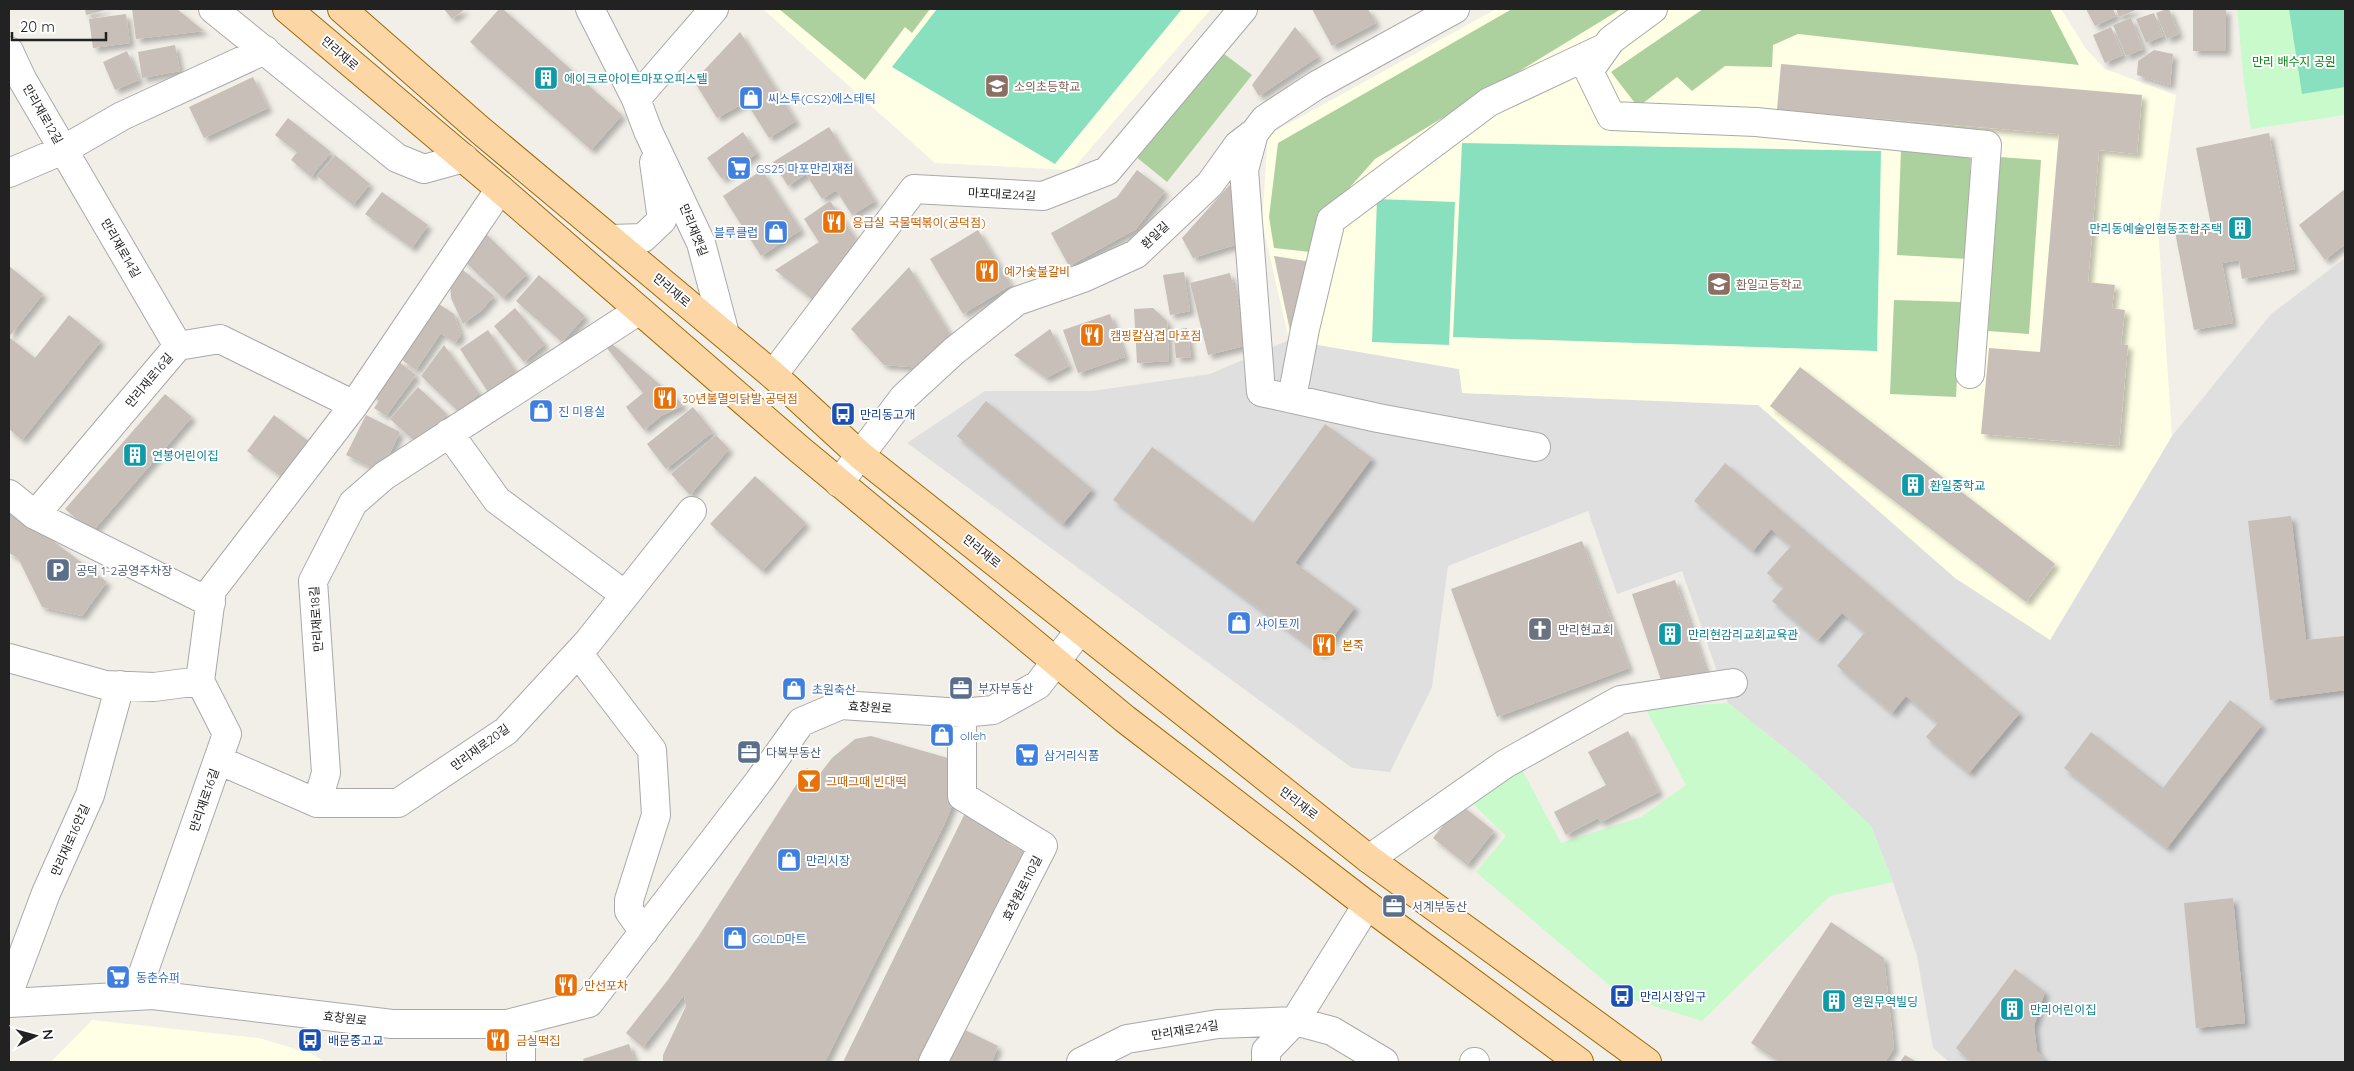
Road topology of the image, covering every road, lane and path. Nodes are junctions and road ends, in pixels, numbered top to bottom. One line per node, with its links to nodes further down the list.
1 (213, 9): 10 (street)
2 (287, 9): 16 (main road, 만리재로)
3 (342, 9): 19 (main road, 만리재로)
4 (590, 9): 12 (street, 만리재옛길)
5 (714, 9): 12 (street)
6 (1243, 9): 24 (street, 마포대로24길)
7 (1455, 9): 14 (street, 환일길)
8 (1653, 9): 9 (street)
9 (1606, 47): 23 (street); 26 (street)
10 (265, 50): 15 (street); 16 (street)
11 (9, 51): 15 (street, 만리재로12길)
12 (636, 99): 13 (street, 만리재옛길)
13 (648, 131): 19 (street, 만리재옛길); 21 (street, 만리재옛길)
14 (1255, 132): 26 (street); 30 (street, 환일길)
15 (64, 150): 17 (street); 22 (street, 만리재로14길)
16 (464, 158): 18 (main road, 만리재로)
17 (9, 173)
18 (500, 189): 20 (main road, 만리재로); 27 (street)
19 (611, 239): 21 (main road, 만리재로)
20 (638, 310): 25 (main road, 만리재로); 28 (street, 만리재로18길)
21 (725, 334): 24 (main road, 만리재로)
22 (178, 346): 27 (street, 만리재로16길); 34 (street, 만리재로16길)
23 (1970, 374)
24 (773, 375): 25 (main road); 30 (main road, 만리재로)
25 (735, 394): 31 (main road, 만리재로)
26 (1292, 398): 29 (street)
27 (354, 405): 36 (street)
28 (449, 433): 35 (street); 46 (street, 만리재로18길)
29 (1536, 447)
30 (860, 454): 31 (street, 환일길); 37 (main road, 만리재로)
31 (839, 483): 40 (main road, 만리재로)
32 (9, 494): 34 (street)
33 (692, 511): 35 (street, 만리재로20길)
34 (35, 515): 36 (street)
35 (625, 595): 38 (street, 만리재로20길)
36 (211, 603): 41 (street)
37 (1080, 630): 40 (street, 효창원로); 47 (main road, 만리재로)
38 (578, 653): 46 (street, 만리재로20길); 49 (street)
39 (9, 658): 43 (street)
40 (1055, 661): 44 (street, 효창원로); 48 (main road, 만리재로)
41 (200, 681): 43 (street); 45 (street, 만리재로16길)
42 (1733, 683): 47 (street)
43 (120, 685): 50 (street, 만리재로16안길)
44 (962, 714): 49 (street, 효창원로); 56 (street, 효창원로110길)
45 (218, 760): 46 (street, 만리재로20길); 51 (street, 만리재로16길)
46 (317, 803)
47 (1368, 859): 61 (main road, 만리재로)
48 (1366, 905): 54 (street); 60 (main road, 만리재로)
49 (644, 932): 53 (street, 효창원로)
50 (9, 992)
51 (135, 996): 52 (street, 효창원로); 53 (street, 효창원로)
52 (9, 1003)
53 (522, 1021): 55 (street)
54 (1295, 1021): 57 (street, 만리재로24길); 58 (street); 59 (street, 만리재로24길)
55 (520, 1062)
56 (933, 1062)
57 (1081, 1062)
58 (1266, 1062)
59 (1384, 1062)
60 (1579, 1062)
61 (1647, 1062)

